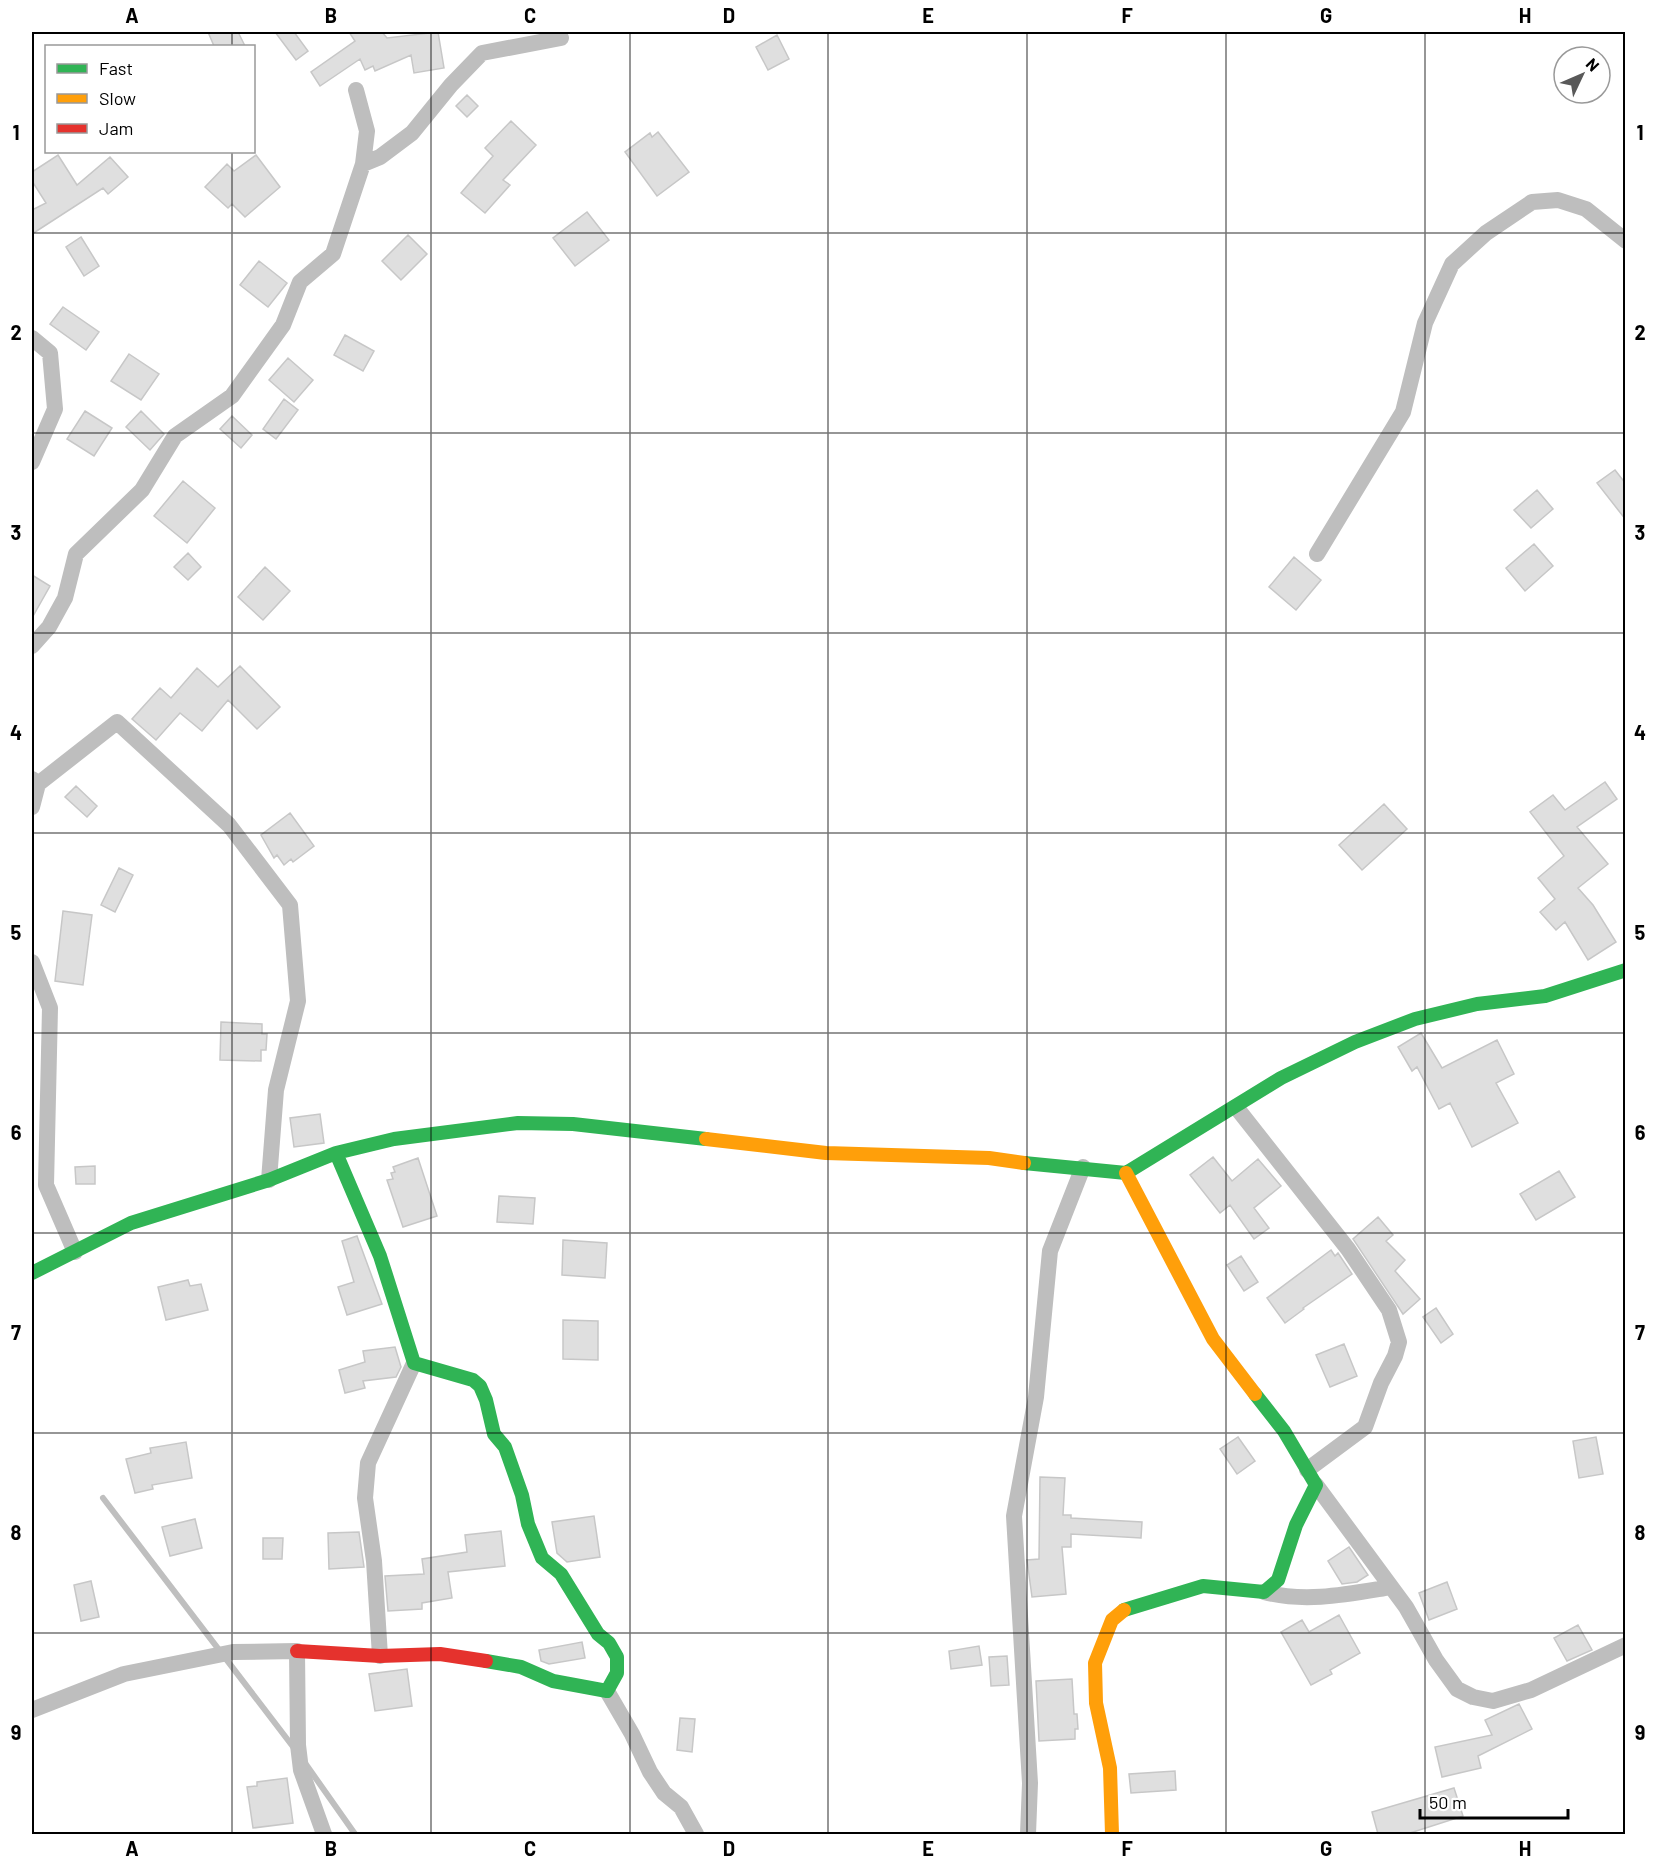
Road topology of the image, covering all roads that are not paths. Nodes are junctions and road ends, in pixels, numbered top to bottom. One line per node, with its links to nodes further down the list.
1 (561, 38): 3 (street)
2 (356, 90): 3 (street)
3 (363, 164): 8 (street)
4 (1626, 241): 7 (street)
5 (32, 338): 6 (street)
6 (32, 462)
7 (1317, 554)
8 (32, 646)
9 (35, 781): 10 (street); 17 (street)
10 (32, 807)
11 (32, 962): 18 (street)
12 (1626, 970): 13 (street)
13 (1236, 1107): 16 (street); 21 (street)
14 (336, 1153): 15 (street); 17 (street); 20 (street)
15 (1083, 1167): 16 (street); 32 (street)
16 (1126, 1173): 21 (street)
17 (269, 1180): 18 (street)
18 (75, 1252): 19 (street)
19 (32, 1273)
20 (414, 1363): 27 (street); 28 (street)
21 (1307, 1470): 22 (street)
22 (1316, 1485): 23 (street); 24 (street)
23 (1391, 1587): 24 (street); 25 (street)
24 (1264, 1592): 33 (street)
25 (1626, 1645)
26 (297, 1651): 27 (street); 29 (street); 30 (street)
27 (380, 1656): 28 (street)
28 (607, 1691): 31 (street)
29 (32, 1710)
30 (324, 1834)
31 (696, 1834)
32 (1028, 1834)
33 (1112, 1834)

